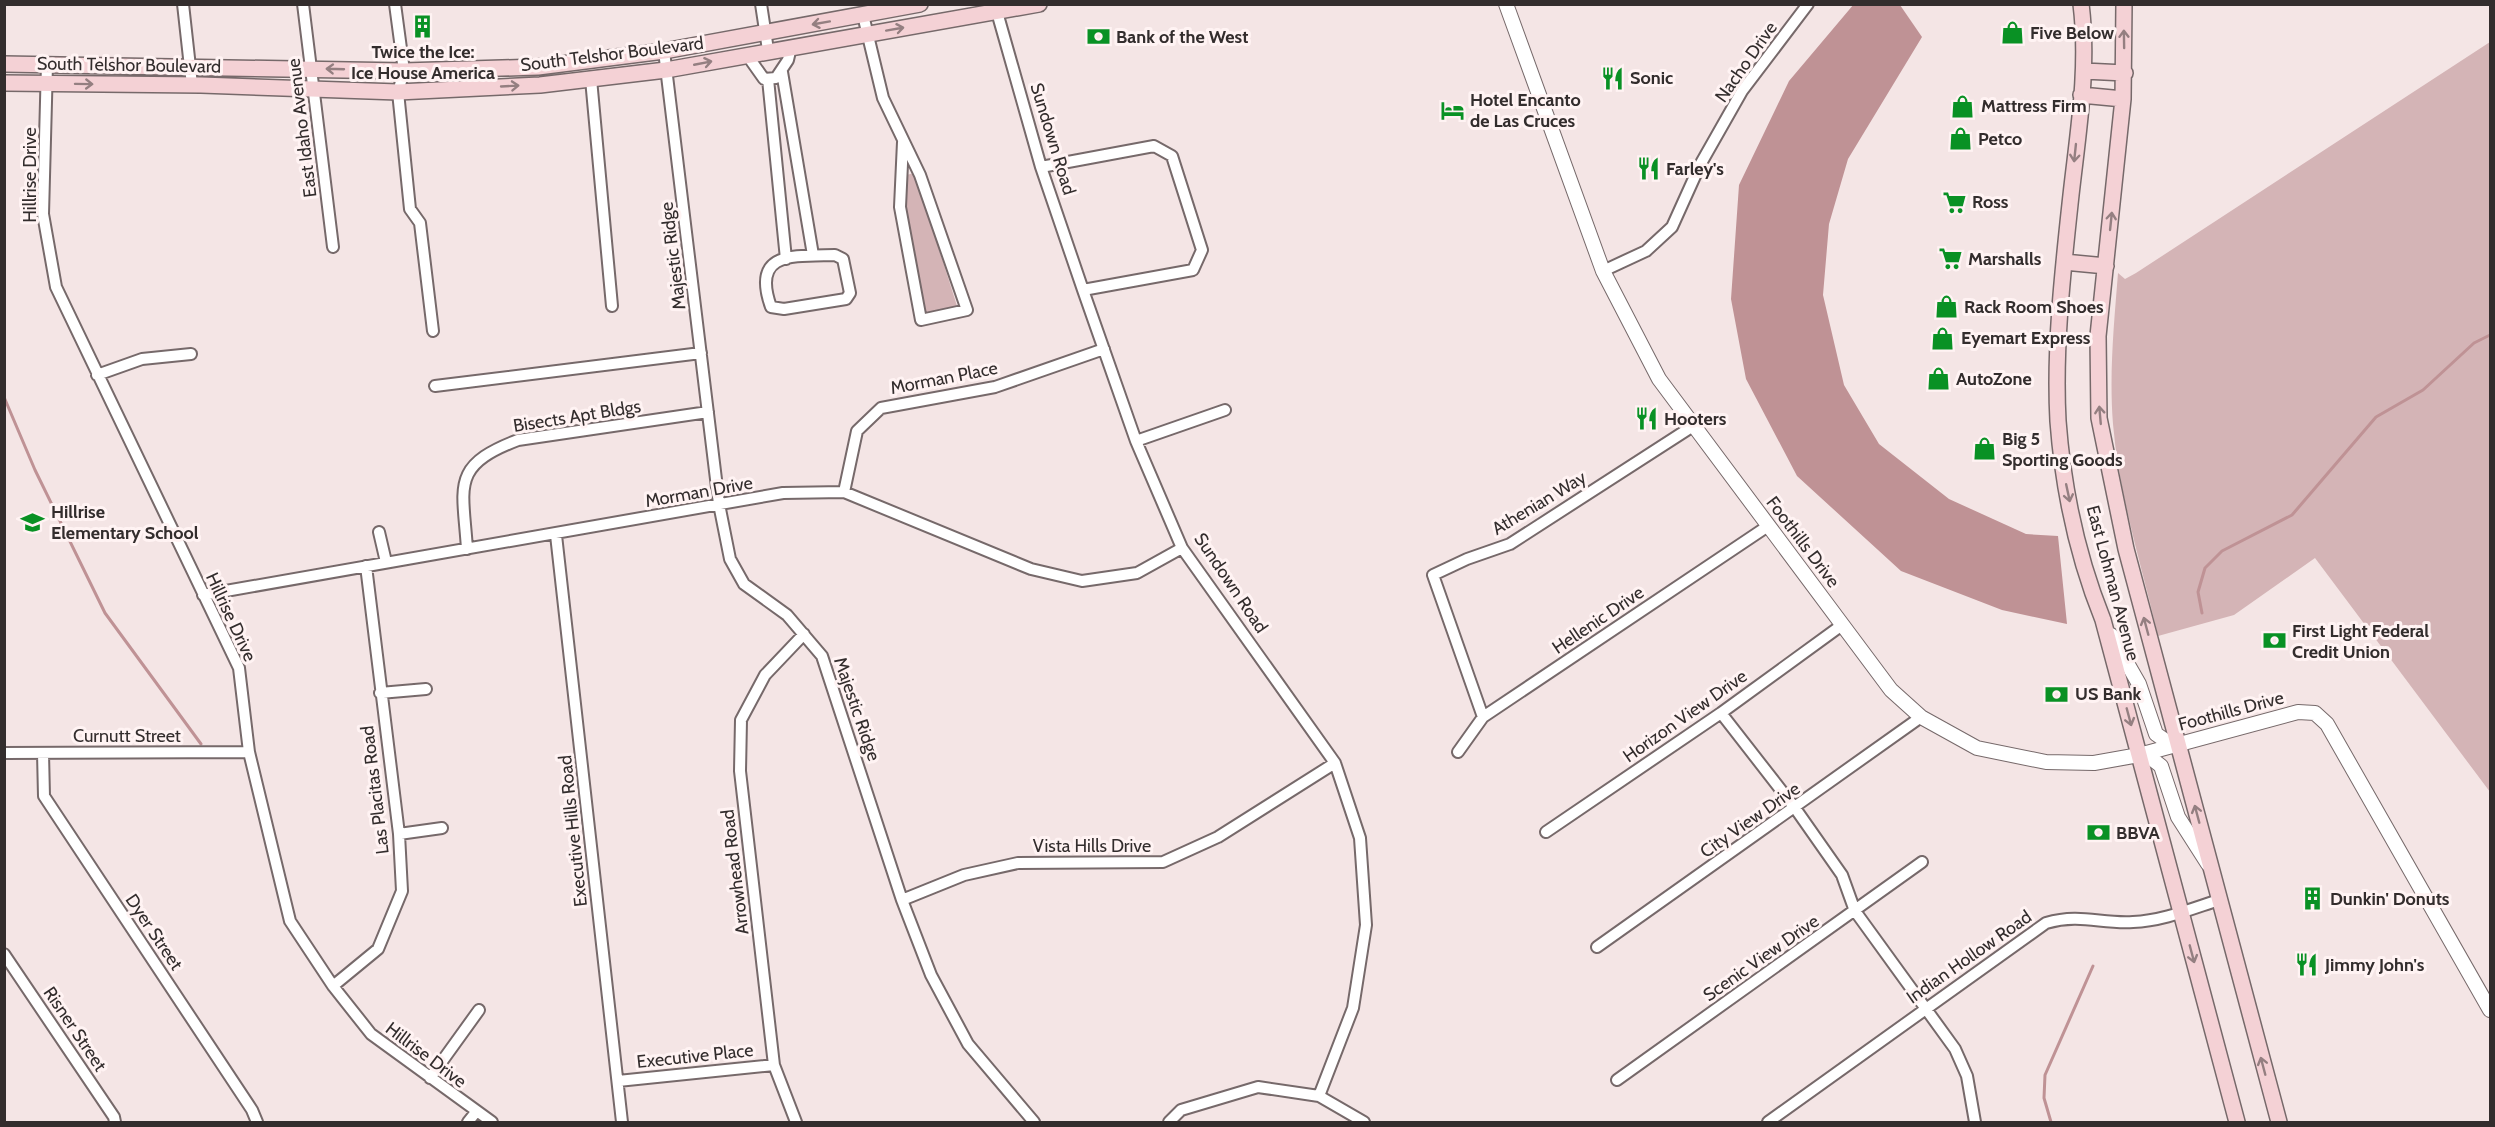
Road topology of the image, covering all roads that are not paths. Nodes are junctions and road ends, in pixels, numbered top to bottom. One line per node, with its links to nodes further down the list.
1 (183, 4): 21 (street)
2 (303, 4): 22 (street, East Idaho Avenue)
3 (395, 4): 24 (street)
4 (760, 4): 13 (street)
5 (920, 4): 12 (main road, South Telshor Boulevard)
6 (1039, 4): 11 (main road, South Telshor Boulevard)
7 (1506, 4): 44 (street, Foothills Drive)
8 (1808, 4): 44 (street, Nacho Drive)
9 (2081, 4): 26 (main road, East Lohman Avenue)
10 (2124, 4): 27 (main road, East Lohman Avenue, one-way to 10)
11 (995, 7): 14 (main road, South Telshor Boulevard, one-way to 11); 38 (street, Sundown Road)
12 (863, 15): 13 (main road, South Telshor Boulevard, one-way to 13); 14 (street)
13 (766, 33): 16 (street); 17 (main road, South Telshor Boulevard)
14 (866, 34): 15 (main road, South Telshor Boulevard); 37 (street)
15 (790, 47): 16 (main road, South Telshor Boulevard); 25 (street)
16 (768, 50): 18 (main road, South Telshor Boulevard)
17 (664, 51): 23 (street, Majestic Ridge); 24 (main road, South Telshor Boulevard)
18 (747, 55): 23 (main road, South Telshor Boulevard, one-way to 18); 29 (street)
19 (4, 64): 20 (main road, South Telshor Boulevard)
20 (47, 64): 21 (main road, South Telshor Boulevard); 31 (street, Hillrise Drive)
21 (190, 66): 22 (main road, South Telshor Boulevard); 32 (street)
22 (311, 68): 24 (main road, South Telshor Boulevard, one-way to 22); 33 (street, East Idaho Avenue)
23 (666, 70): 28 (main road, South Telshor Boulevard); 49 (street, Majestic Ridge)
24 (404, 72): 34 (street)
25 (782, 72): 29 (street); 40 (street)
26 (2084, 72): 27 (main road); 35 (main road, East Lohman Avenue)
27 (2125, 73): 36 (main road, East Lohman Avenue)
28 (591, 79): 34 (main road, South Telshor Boulevard, one-way to 28); 46 (street)
29 (768, 79): 41 (street)
30 (4, 83): 31 (main road, South Telshor Boulevard)
31 (47, 84): 32 (main road, South Telshor Boulevard, one-way to 32); 51 (street, Hillrise Drive)
32 (192, 85): 33 (main road, South Telshor Boulevard)
33 (313, 88): 34 (main road, South Telshor Boulevard); 39 (street, East Idaho Avenue)
34 (398, 92): 47 (street)
35 (2081, 95): 36 (main road); 42 (main road, East Lohman Avenue, one-way to 42)
36 (2123, 99): 43 (main road, East Lohman Avenue, one-way to 36)
37 (903, 142): 37 (street)
38 (1041, 167): 45 (street, Sundown Road); 45 (street)
39 (333, 247)
40 (813, 255): 41 (street); 41 (street)
41 (786, 259)
42 (2064, 262): 43 (main road); 67 (main road, East Lohman Avenue, one-way to 67)
43 (2106, 266): 75 (main road, East Lohman Avenue, one-way to 43)
44 (1603, 272): 55 (street, Foothills Drive)
45 (1083, 290): 48 (street, Sundown Road)
46 (612, 306)
47 (433, 331)
48 (1104, 349): 56 (street, Sundown Road); 57 (street, Morman Place)
49 (701, 353): 52 (street); 54 (street, Majestic Ridge)
50 (191, 354): 51 (street)
51 (97, 375): 66 (street, Hillrise Drive)
52 (435, 386)
53 (1225, 410): 56 (street)
54 (708, 412): 58 (street, Majestic Ridge); 63 (street, Bisects Apt Bldgs)
55 (1693, 426): 59 (street, Foothills Drive); 73 (street, Athenian Way)
56 (1136, 441): 62 (street, Sundown Road)
57 (844, 492): 58 (street, Morman Drive); 62 (street, Morman Drive)
58 (719, 504): 61 (street, Morman Drive); 69 (street, Majestic Ridge)
59 (1768, 526): 68 (street, Foothills Drive); 73 (street, Hellenic Drive)
60 (379, 532): 64 (street)
61 (556, 535): 63 (street, Morman Drive); 101 (street, Executive Hills Road)
62 (1182, 548): 81 (street, Sundown Road)
63 (467, 549): 64 (street, Morman Drive)
64 (386, 562): 65 (street, Morman Drive)
65 (366, 566): 66 (street, Morman Drive); 71 (street, Las Placitas Road)
66 (203, 595): 76 (street, Hillrise Drive)
67 (2103, 620): 75 (street); 80 (main road, East Lohman Avenue, one-way to 80)
68 (1842, 625): 72 (street, Horizon View Drive); 74 (street, Foothills Drive)
69 (804, 634): 88 (street, Majestic Ridge); 98 (street, Arrowhead Road)
70 (426, 689): 71 (street)
71 (380, 693): 85 (street, Las Placitas Road)
72 (1721, 712): 82 (street); 84 (street, Horizon View Drive)
73 (1483, 717): 77 (street, Hellenic Drive)
74 (1921, 717): 80 (street, Foothills Drive); 82 (street, City View Drive)
75 (2178, 743): 80 (street, Foothills Drive); 87 (main road, East Lohman Avenue, one-way to 75); 97 (street, Foothills Drive)
76 (249, 752): 79 (street, Curnutt Street); 94 (street, Hillrise Drive)
77 (1458, 752)
78 (4, 753): 79 (street, Curnutt Street)
79 (43, 753): 105 (street, Dyer Street)
80 (2139, 755): 87 (street); 91 (main road, East Lohman Avenue)
81 (1335, 763): 88 (street, Vista Hills Drive); 102 (street, Sundown Road)
82 (1796, 808): 90 (street); 92 (street, City View Drive)
83 (442, 828): 85 (street)
84 (1546, 832)
85 (399, 834): 94 (street, Las Placitas Road)
86 (1922, 862): 90 (street, Scenic View Drive)
87 (2212, 871): 89 (main road, East Lohman Avenue)
88 (902, 900): 110 (street, Majestic Ridge)
89 (2219, 900): 91 (street, Indian Hollow Road); 116 (main road, East Lohman Avenue, one-way to 89)
90 (1856, 911): 95 (street); 100 (street, Scenic View Drive)
91 (2181, 913): 95 (street, Indian Hollow Road); 115 (main road, East Lohman Avenue, one-way to 115)
92 (1597, 947)
93 (4, 954): 104 (street, Risner Street)
94 (333, 986): 99 (street, Hillrise Drive)
95 (1926, 1008): 113 (street, Indian Hollow Road); 114 (street)
96 (478, 1010): 99 (street)
97 (2490, 1010)
98 (774, 1065): 101 (street, Executive Place); 109 (street, Arrowhead Road)
99 (429, 1078): 103 (street, Hillrise Drive)
100 (1617, 1080)
101 (618, 1081): 108 (street, Executive Hills Road)
102 (1319, 1096): 111 (street); 112 (street)
103 (476, 1112): 106 (street); 107 (street, Hillrise Drive)
104 (115, 1122)
105 (257, 1122)
106 (468, 1122)
107 (492, 1122)
108 (622, 1122)
109 (796, 1122)
110 (1034, 1122)
111 (1169, 1122)
112 (1364, 1122)
113 (1768, 1122)
114 (1975, 1122)
115 (2237, 1122)
116 (2279, 1122)

